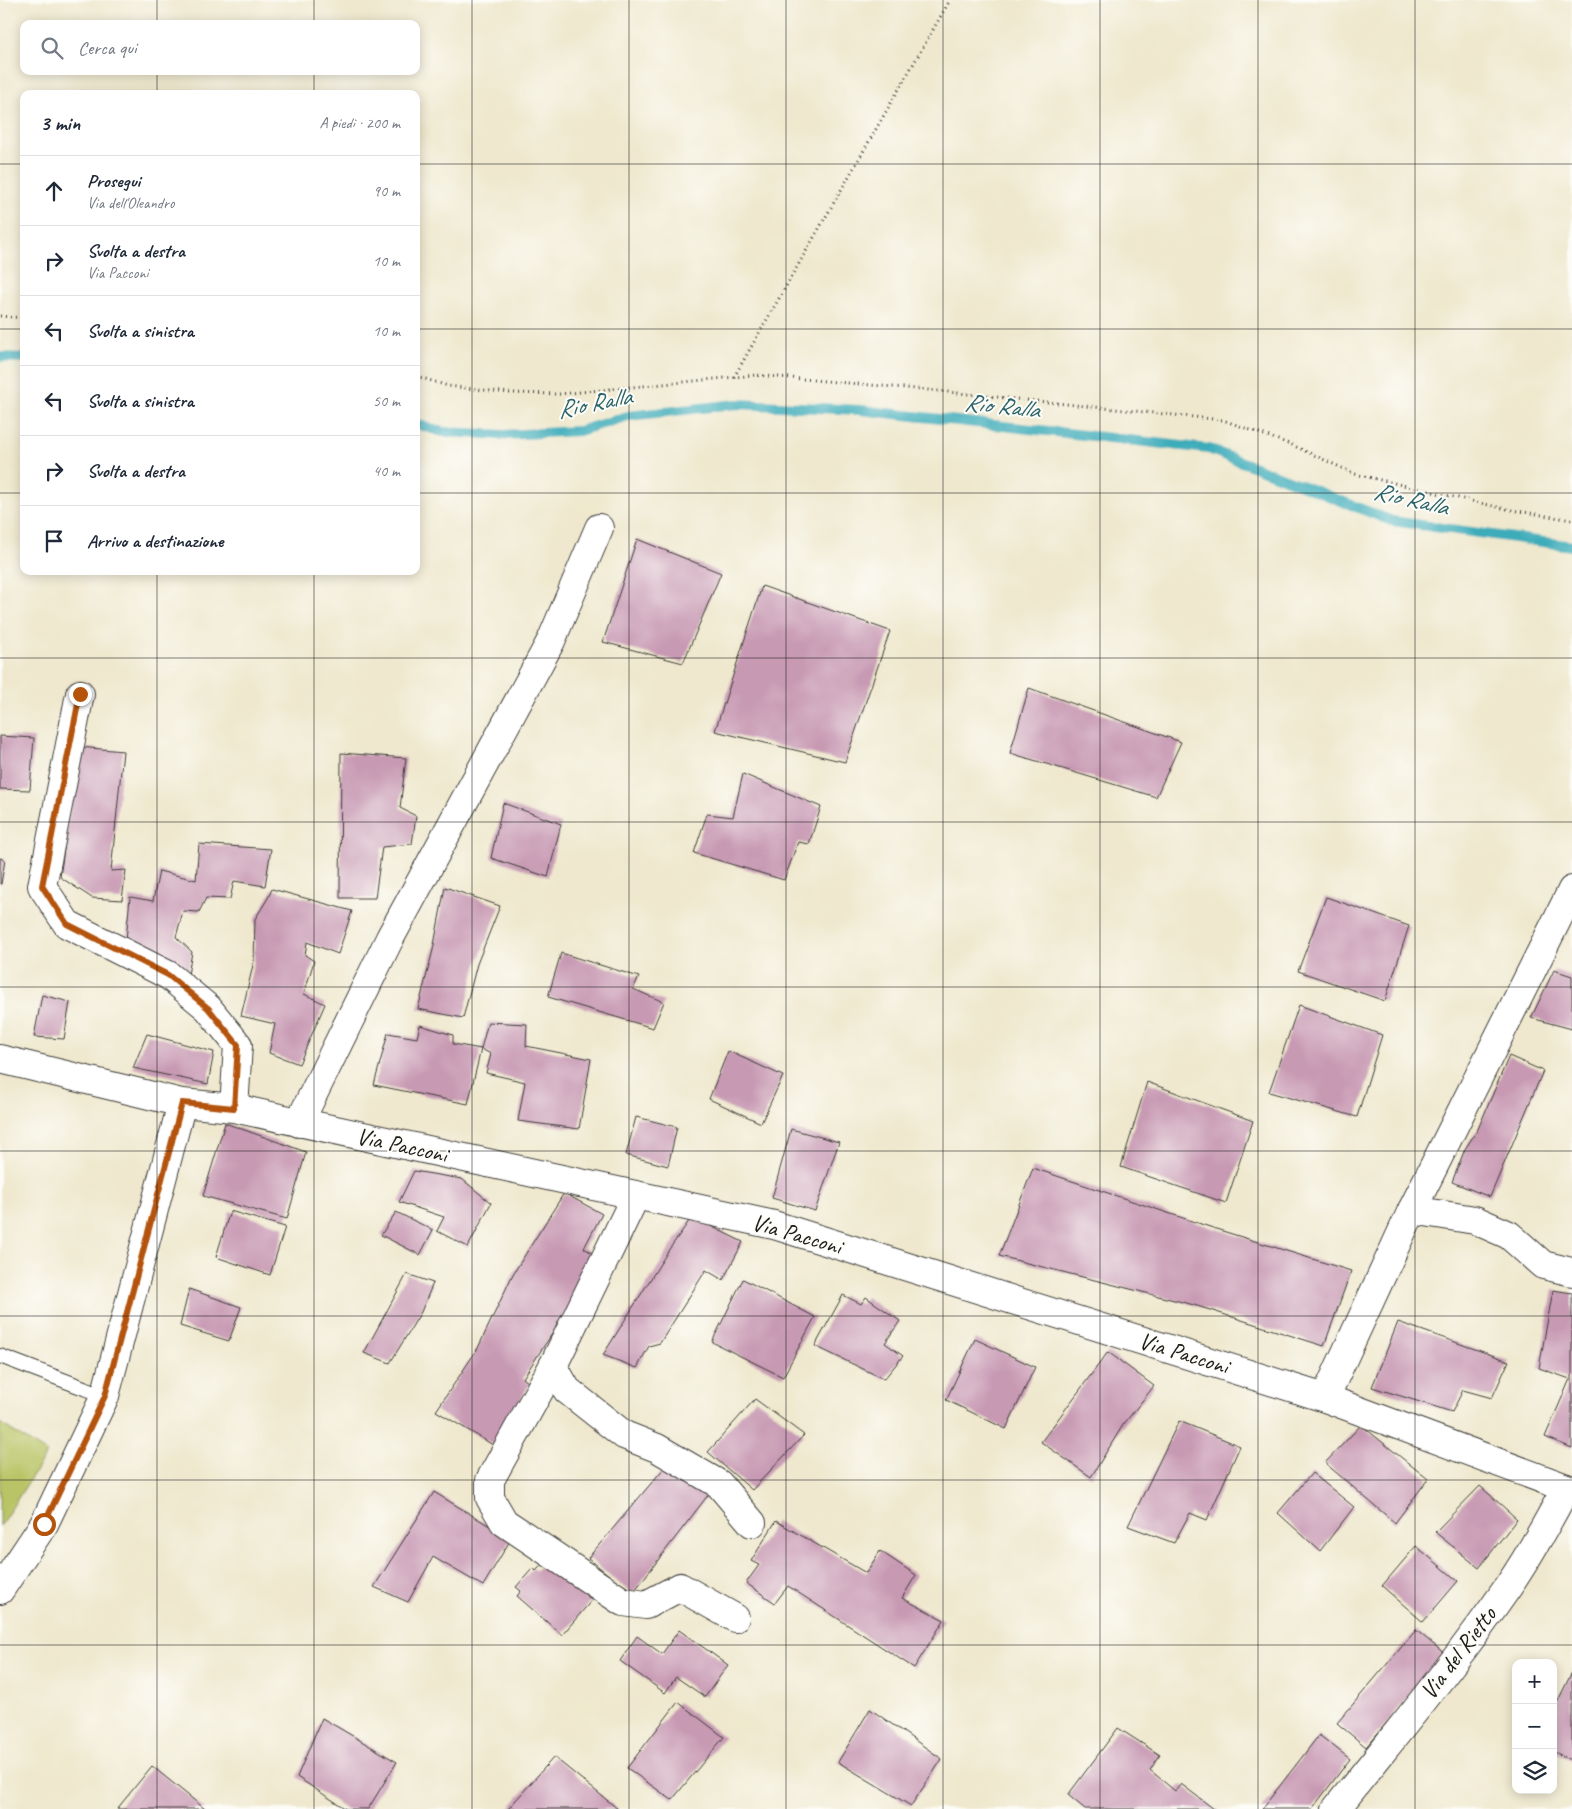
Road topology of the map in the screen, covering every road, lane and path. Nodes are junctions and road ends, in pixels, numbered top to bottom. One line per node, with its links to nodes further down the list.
1 (950, 0): 5 (path)
2 (0, 316): 3 (path)
3 (20, 318)
4 (420, 377): 5 (path)
5 (734, 377): 6 (path)
6 (1572, 520)
7 (599, 528): 13 (street)
8 (80, 694): 12 (street)
9 (1572, 890): 15 (street)
10 (0, 1059): 11 (street, Via Pacconi)
11 (182, 1103): 12 (street, Via Pacconi); 19 (street)
12 (234, 1108): 13 (street, Via Pacconi)
13 (299, 1123): 14 (street, Via Pacconi)
14 (636, 1195): 18 (street); 20 (street, Via Pacconi)
15 (1412, 1210): 16 (street); 20 (street)
16 (1572, 1272)
17 (0, 1356): 19 (lane)
18 (553, 1366): 22 (street); 24 (street)
19 (105, 1396): 23 (street)
20 (1325, 1398): 21 (street, Via Pacconi)
21 (1569, 1489): 25 (street, Via del Rietto)
22 (752, 1523)
23 (0, 1590)
24 (735, 1618)
25 (1336, 1809)

